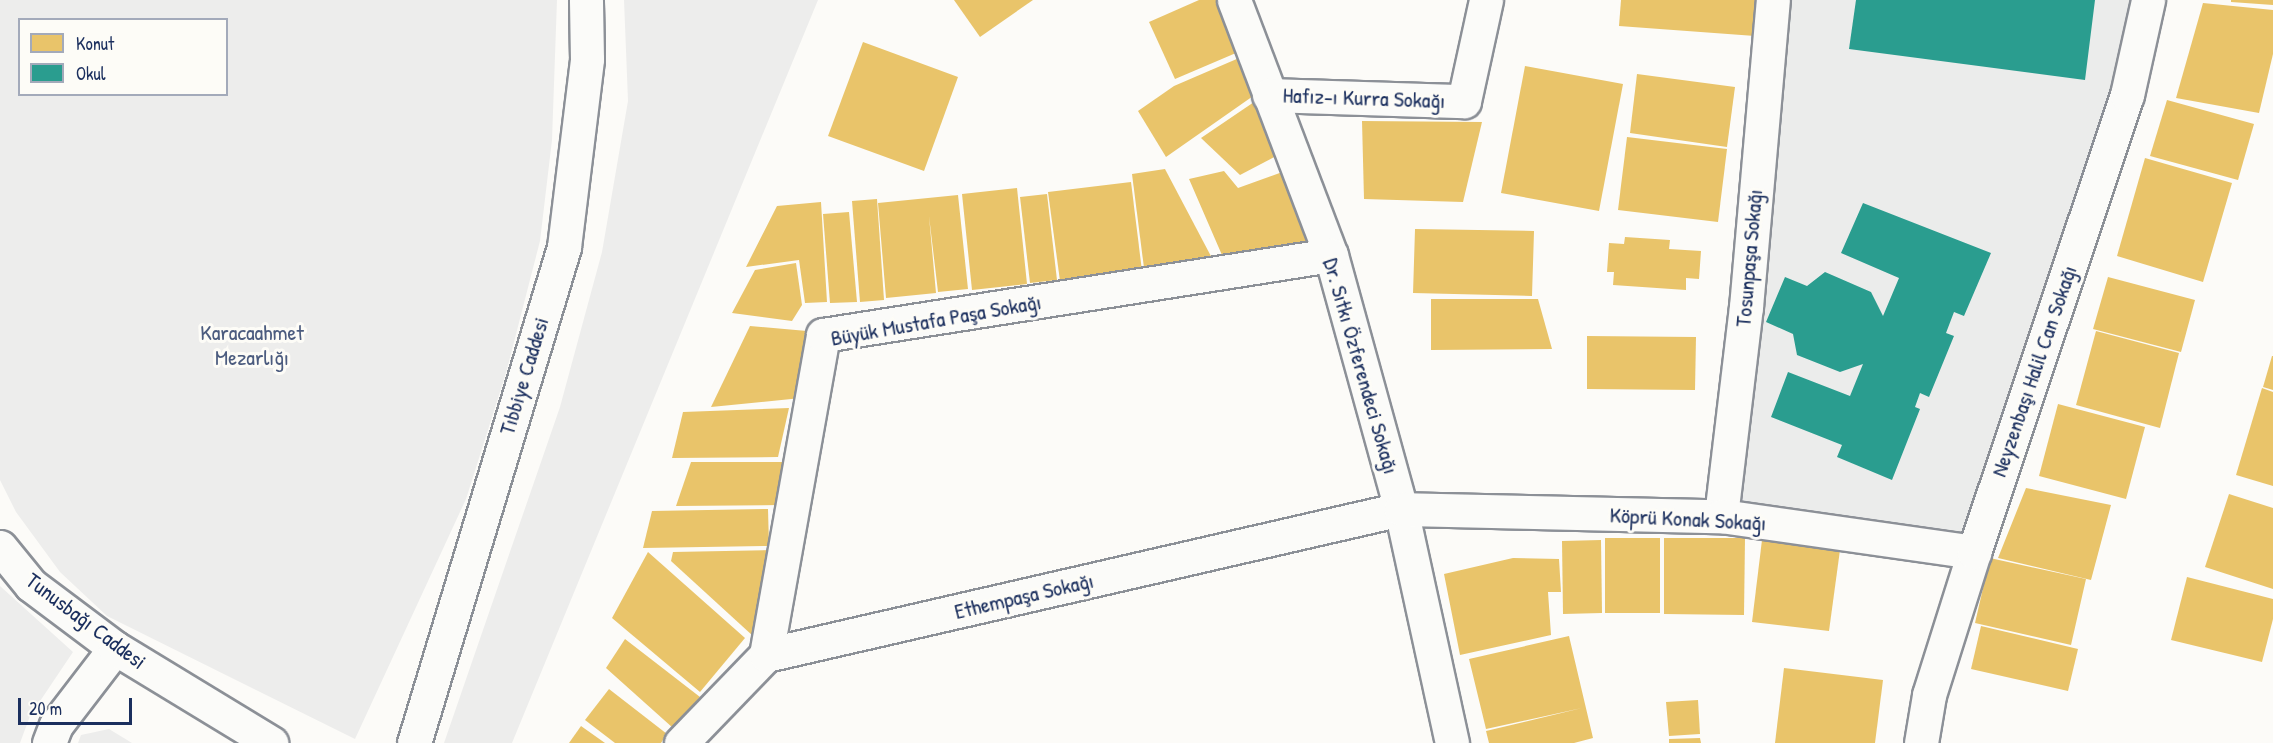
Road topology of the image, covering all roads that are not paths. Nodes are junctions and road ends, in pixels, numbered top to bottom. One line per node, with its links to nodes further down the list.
1 (586, 0): 16 (street, Tıbbiye Caddesi)
2 (1234, 0): 6 (street, Dr. Sıtkı Özferendeci Sokağı)
3 (1486, 0): 6 (street, Hafız-ı Kurra Sokağı)
4 (1773, 0): 9 (street, Tosunpaşa Sokağı)
5 (2148, 0): 11 (street, Neyzenbaşı Halil Can Sokağı)
6 (1269, 95): 7 (street, Dr. Sıtkı Özferendeci Sokağı)
7 (1331, 255): 8 (street, Dr. Sıtkı Özferendeci Sokağı); 13 (street, Büyük Mustafa Paşa Sokağı)
8 (1401, 509): 9 (street, Köprü Konak Sokağı); 13 (street, Ethempaşa Sokağı); 18 (street, Dr. Sıtkı Özferendeci Sokağı)
9 (1721, 516): 11 (street, Köprü Konak Sokağı)
10 (0, 547): 12 (street, Tunusbağı Caddesi)
11 (1974, 552): 19 (street, Neyzenbaşı Halil Can Sokağı)
12 (115, 648): 14 (street); 15 (street, Tunusbağı Caddesi)
13 (766, 655): 17 (street)
14 (49, 743)
15 (271, 743)
16 (414, 743)
17 (681, 743)
18 (1452, 743)
19 (1921, 743)

